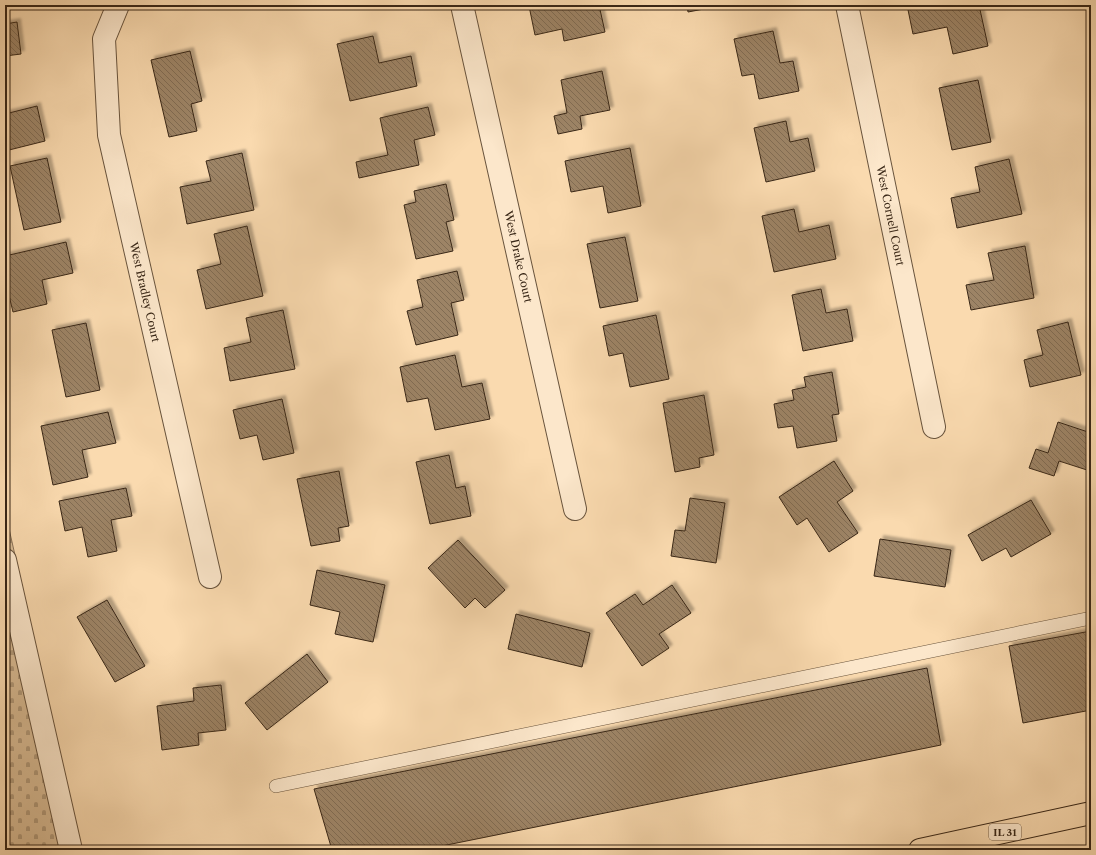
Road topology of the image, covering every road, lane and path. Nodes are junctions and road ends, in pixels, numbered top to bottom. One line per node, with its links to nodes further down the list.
1 (118, 5): 7 (street, West Bradley Court)
2 (462, 5): 5 (street, West Drake Court)
3 (847, 5): 4 (street, West Cornell Court)
4 (934, 427)
5 (575, 509)
6 (5, 560): 11 (street)
7 (210, 577)
8 (1091, 618): 9 (lane)
9 (276, 786)
10 (1091, 813): 12 (main road, IL 31)
11 (70, 850)
12 (920, 850)

